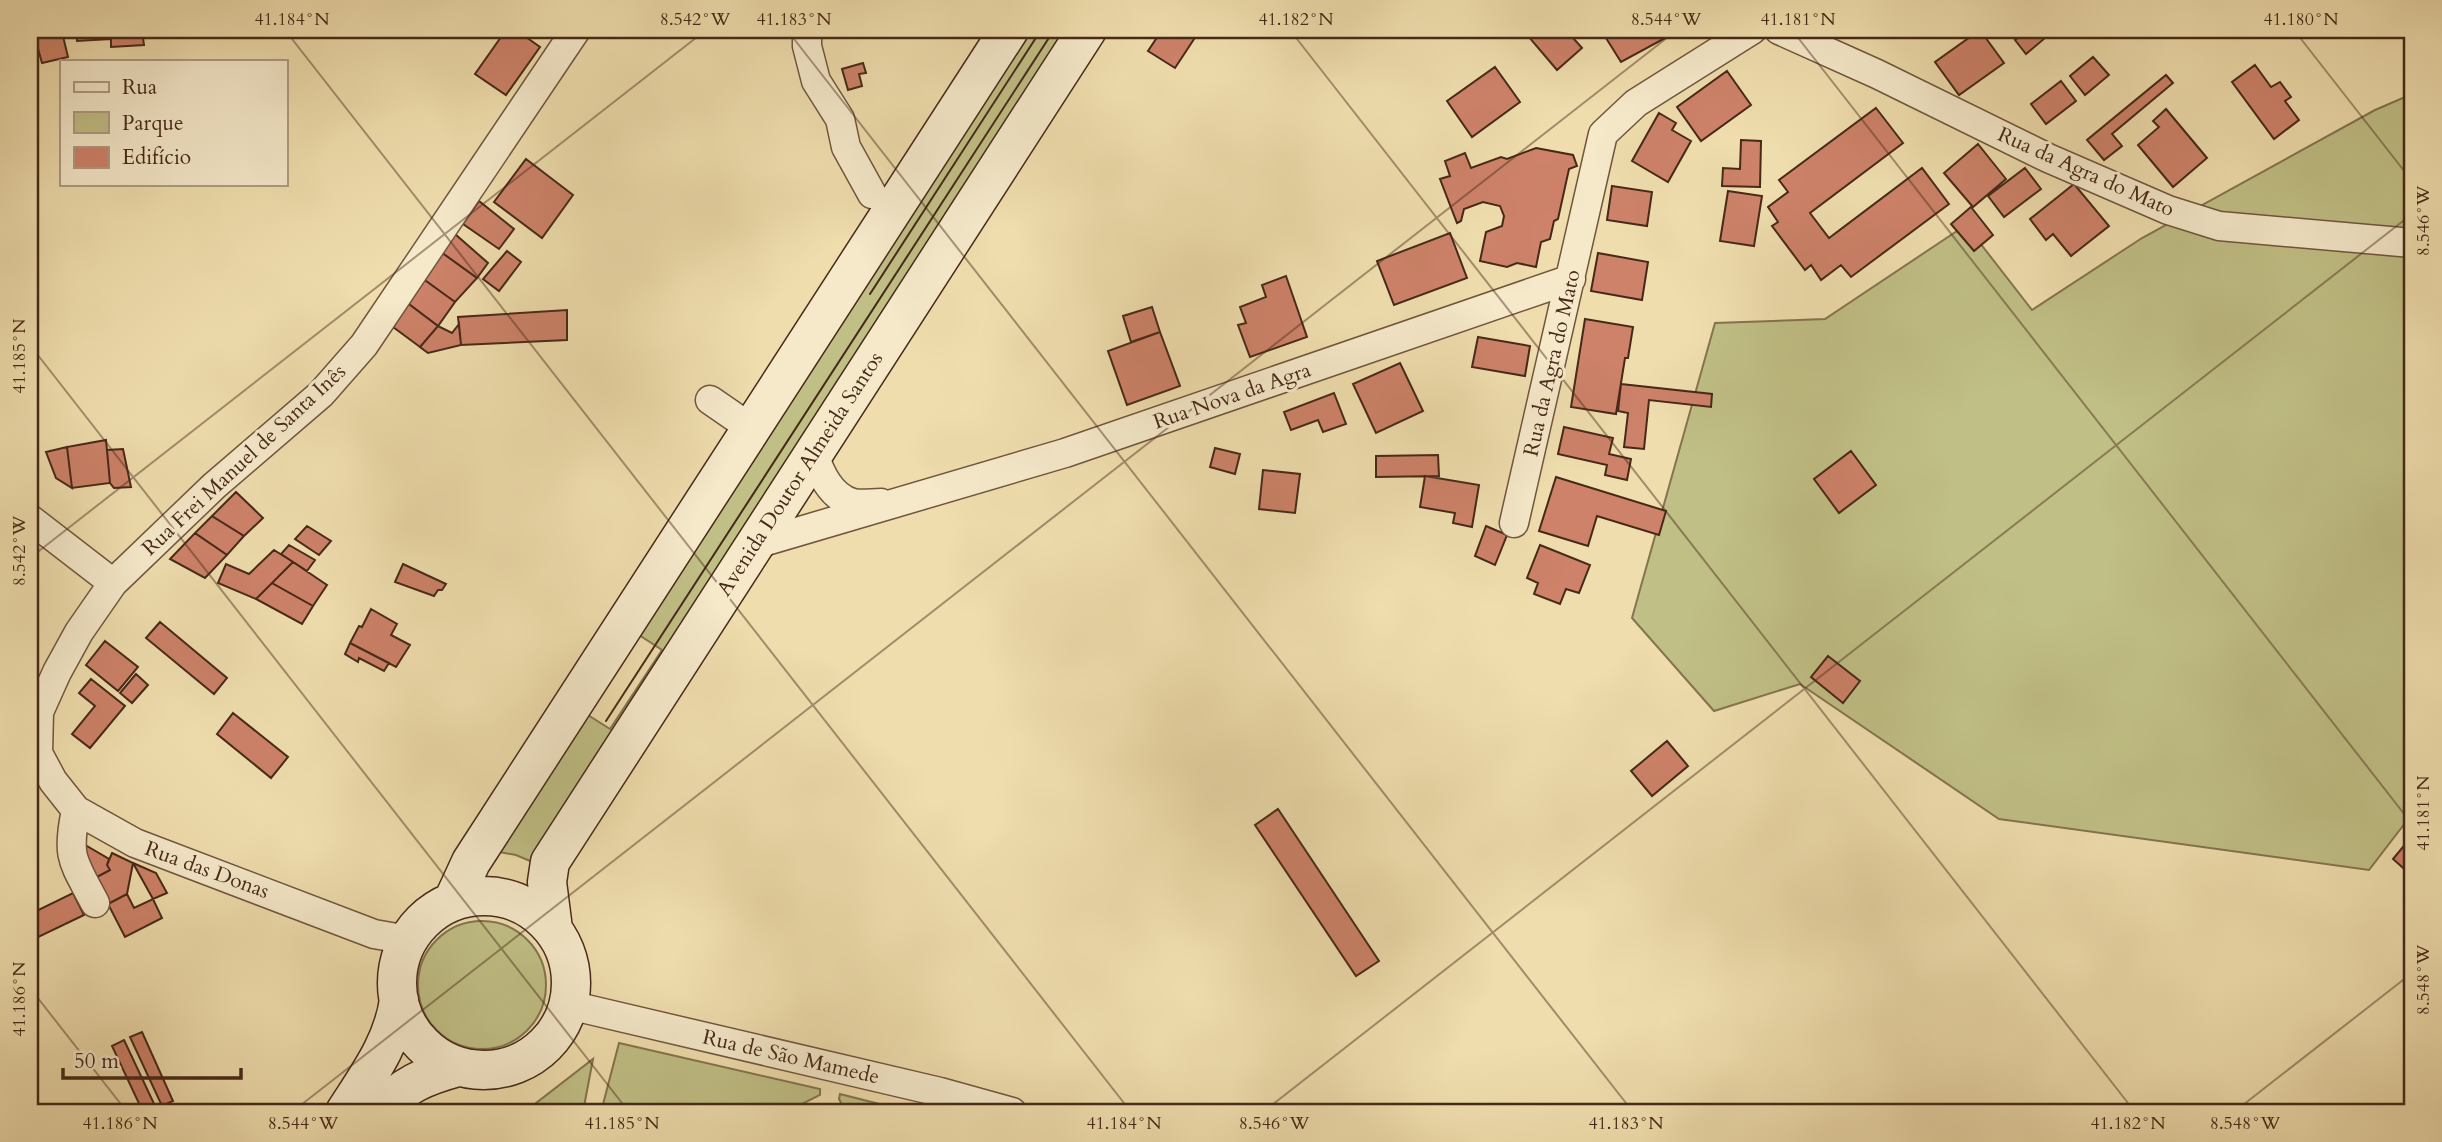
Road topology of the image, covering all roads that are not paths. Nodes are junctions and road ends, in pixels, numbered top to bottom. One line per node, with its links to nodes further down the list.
1 (576, 30): 17 (street, Rua Frei Manuel de Santa Inês)
2 (807, 30): 7 (street)
3 (1009, 30): 11 (main road)
4 (1087, 30): 12 (main road, Avenida Doutor Almeida Santos)
5 (1752, 30): 9 (street, Rua da Agra do Mato)
6 (1779, 30): 8 (street, Rua da Agra do Mato)
7 (872, 194)
8 (2412, 243)
9 (1571, 279): 13 (street, Rua Nova da Agra); 15 (street, Rua da Agra do Mato)
10 (709, 400): 11 (street)
11 (752, 429): 20 (main road)
12 (813, 452): 13 (street, Rua Nova da Agra); 16 (main road, Avenida Doutor Almeida Santos)
13 (891, 503): 16 (street, Rua Nova da Agra)
14 (30, 519): 17 (street)
15 (1514, 523)
16 (756, 544): 22 (main road, Avenida Doutor Almeida Santos)
17 (113, 583): 18 (street, Rua Frei Manuel de Santa Inês)
18 (34, 755): 19 (street, Rua das Donas)
19 (76, 810): 21 (street); 23 (street, Rua das Donas)
20 (453, 901): 22 (main road); 23 (main road)
21 (95, 903)
22 (553, 929): 25 (main road)
23 (408, 940): 24 (main road)
24 (399, 1000): 26 (main road); 28 (main road)
25 (569, 1005): 26 (main road); 27 (street, Rua de São Mamede)
26 (458, 1067): 29 (main road)
27 (969, 1105): 30 (street, Rua de São Mamede)
28 (345, 1112)
29 (380, 1112)
30 (1013, 1112)

